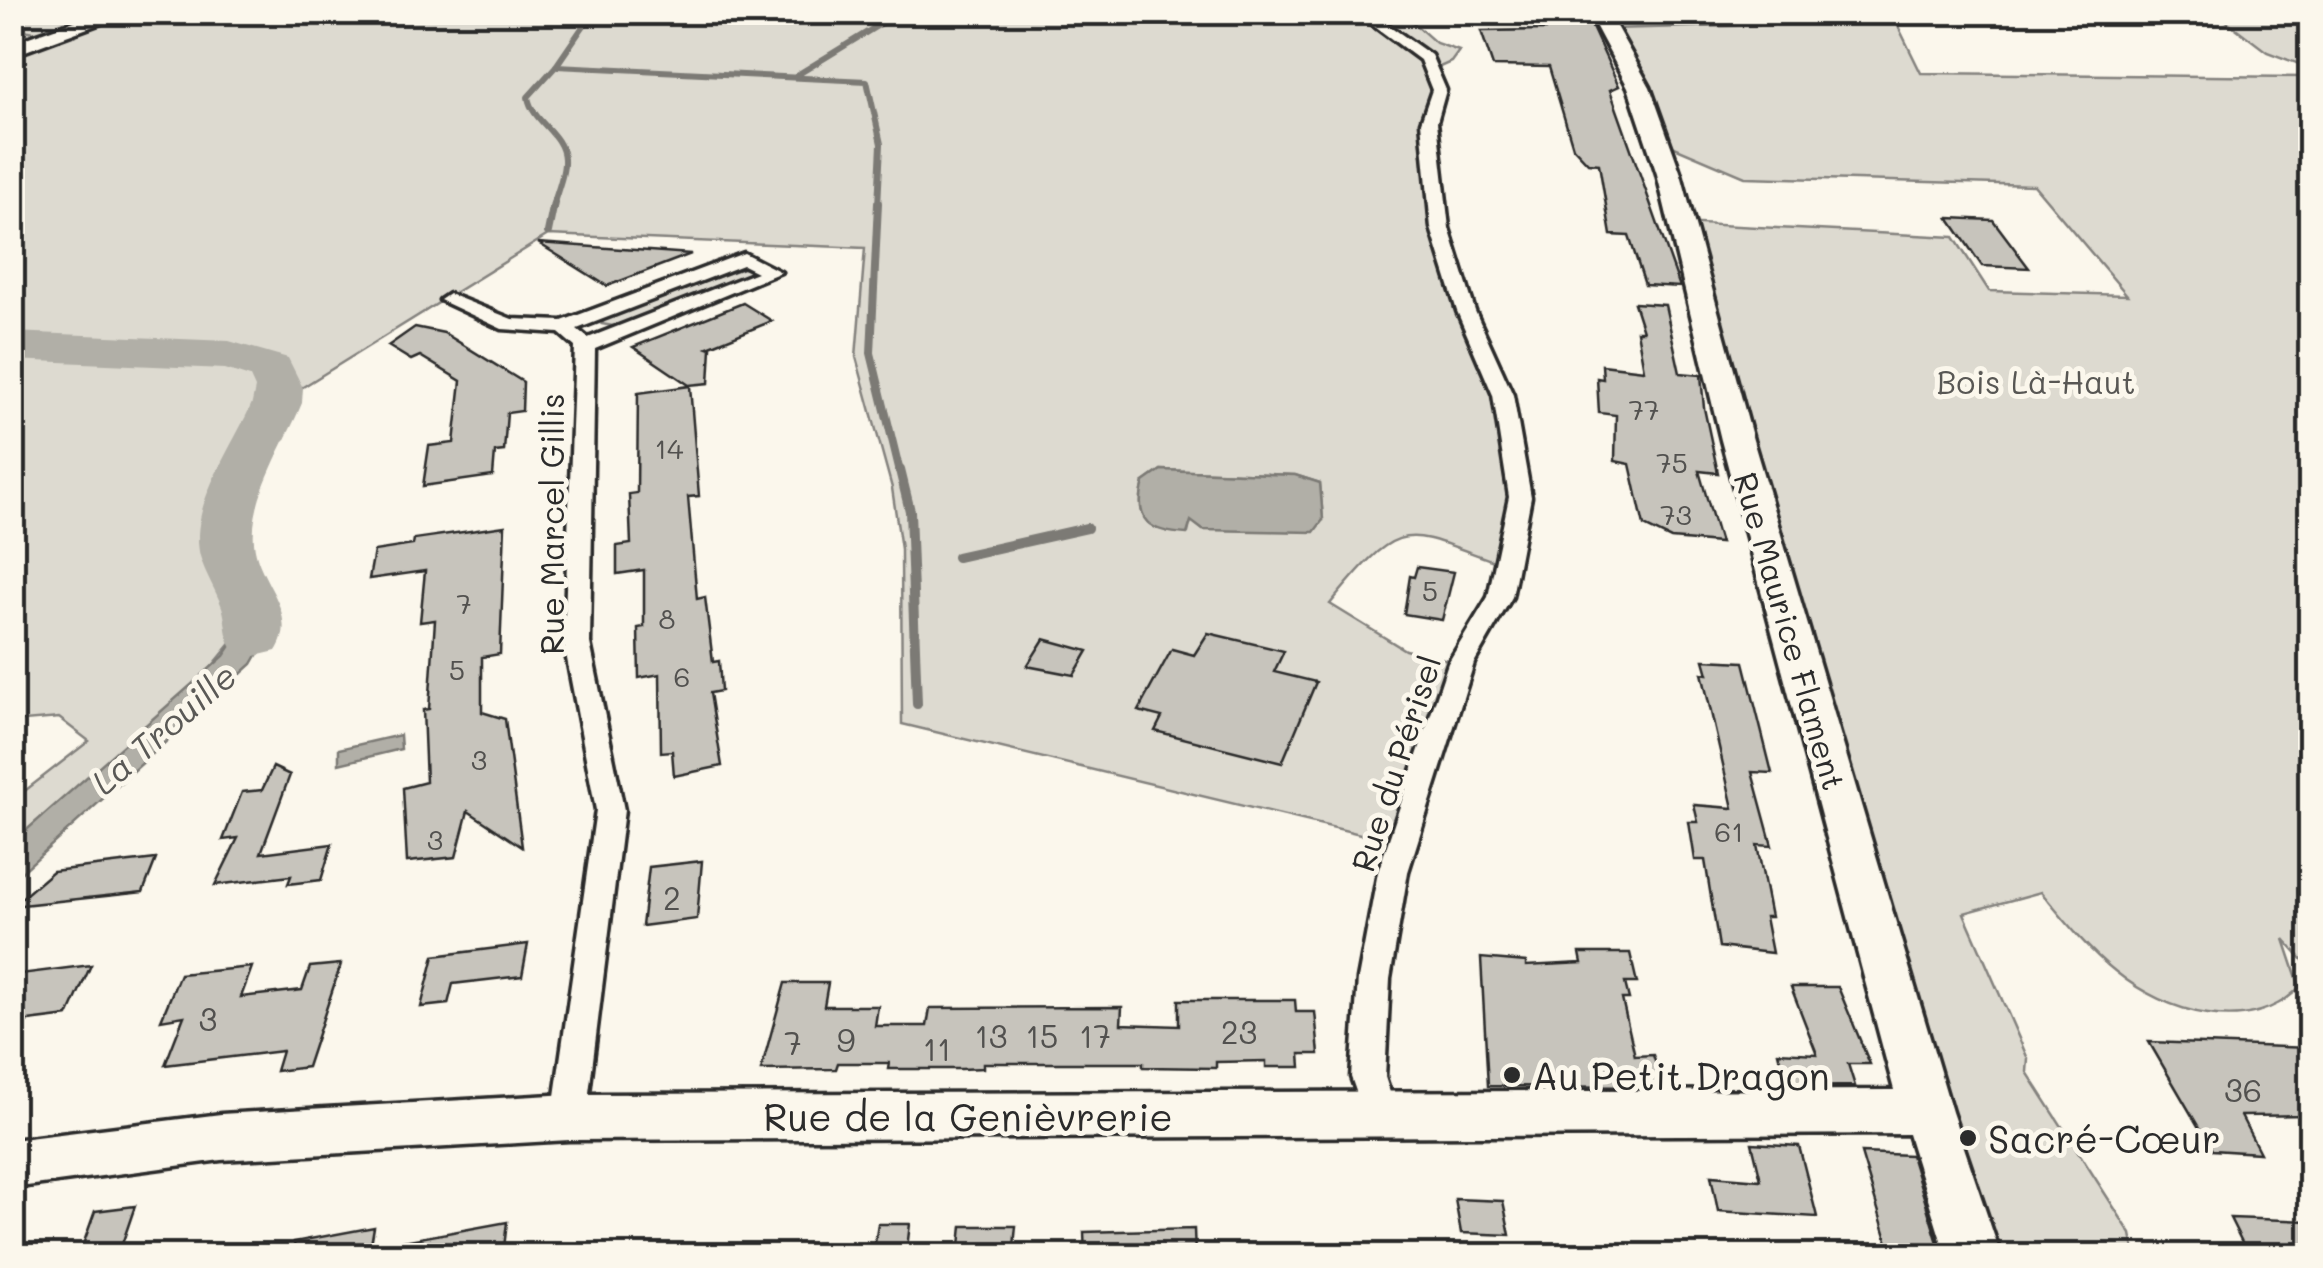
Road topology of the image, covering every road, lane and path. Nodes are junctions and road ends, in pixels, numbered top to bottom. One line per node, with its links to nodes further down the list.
1 (121, 12): 4 (street)
2 (1361, 12): 9 (street, Rue du Périsel)
3 (1598, 12): 8 (street, Rue Maurice Flament)
4 (12, 50)
5 (449, 300): 6 (street)
6 (564, 327): 7 (street); 7 (street)
7 (585, 346): 10 (street, Rue Marcel Gillis)
8 (1926, 1112): 9 (street, Rue de la Genièvrerie); 12 (street, Rue Maurice Flament)
9 (1380, 1114): 10 (street, Rue de la Genièvrerie)
10 (569, 1117): 11 (street, Rue de la Genièvrerie)
11 (12, 1164)
12 (1974, 1256)

